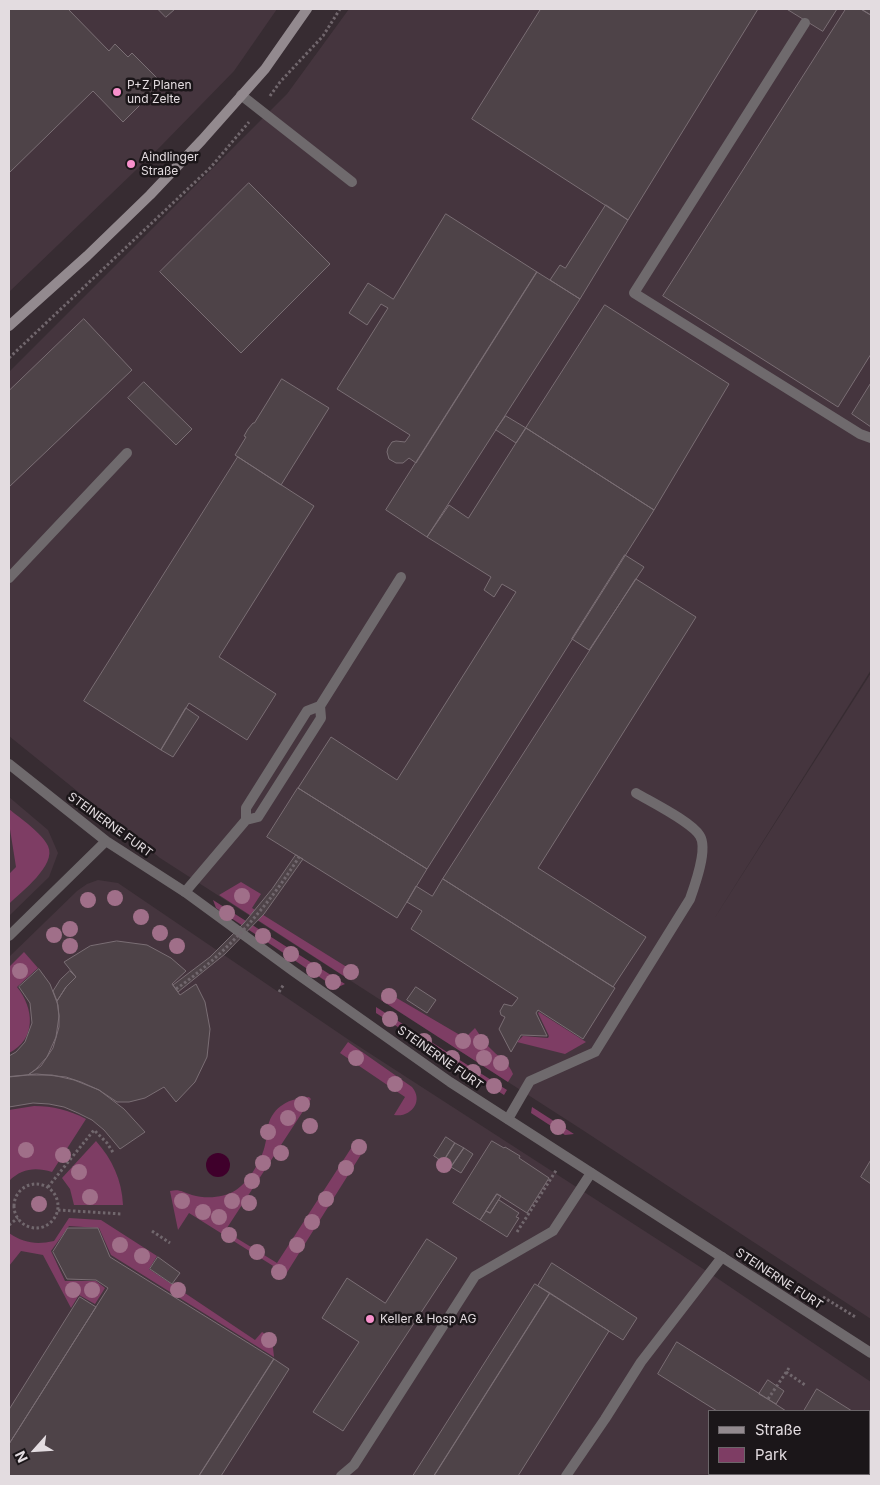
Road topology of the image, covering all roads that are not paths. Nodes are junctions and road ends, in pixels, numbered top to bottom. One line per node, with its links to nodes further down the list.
1 (307, 9): 3 (main road)
2 (805, 23): 6 (street)
3 (241, 95): 4 (street); 5 (main road)
4 (352, 182)
5 (9, 326)
6 (871, 438)
7 (127, 453): 9 (street)
8 (401, 577): 10 (street)
9 (9, 578)
10 (320, 706): 13 (street); 13 (street)
11 (9, 764): 14 (street, STEINERNE FURT)
12 (636, 793): 17 (street)
13 (246, 820): 15 (street)
14 (106, 841): 15 (street, STEINERNE FURT); 16 (street)
15 (185, 892): 17 (street, STEINERNE FURT)
16 (9, 936)
17 (508, 1119): 18 (street, STEINERNE FURT)
18 (590, 1173): 19 (street, STEINERNE FURT); 21 (street)
19 (722, 1257): 20 (street, STEINERNE FURT); 22 (street)
20 (871, 1353)
21 (340, 1476)
22 (566, 1476)

